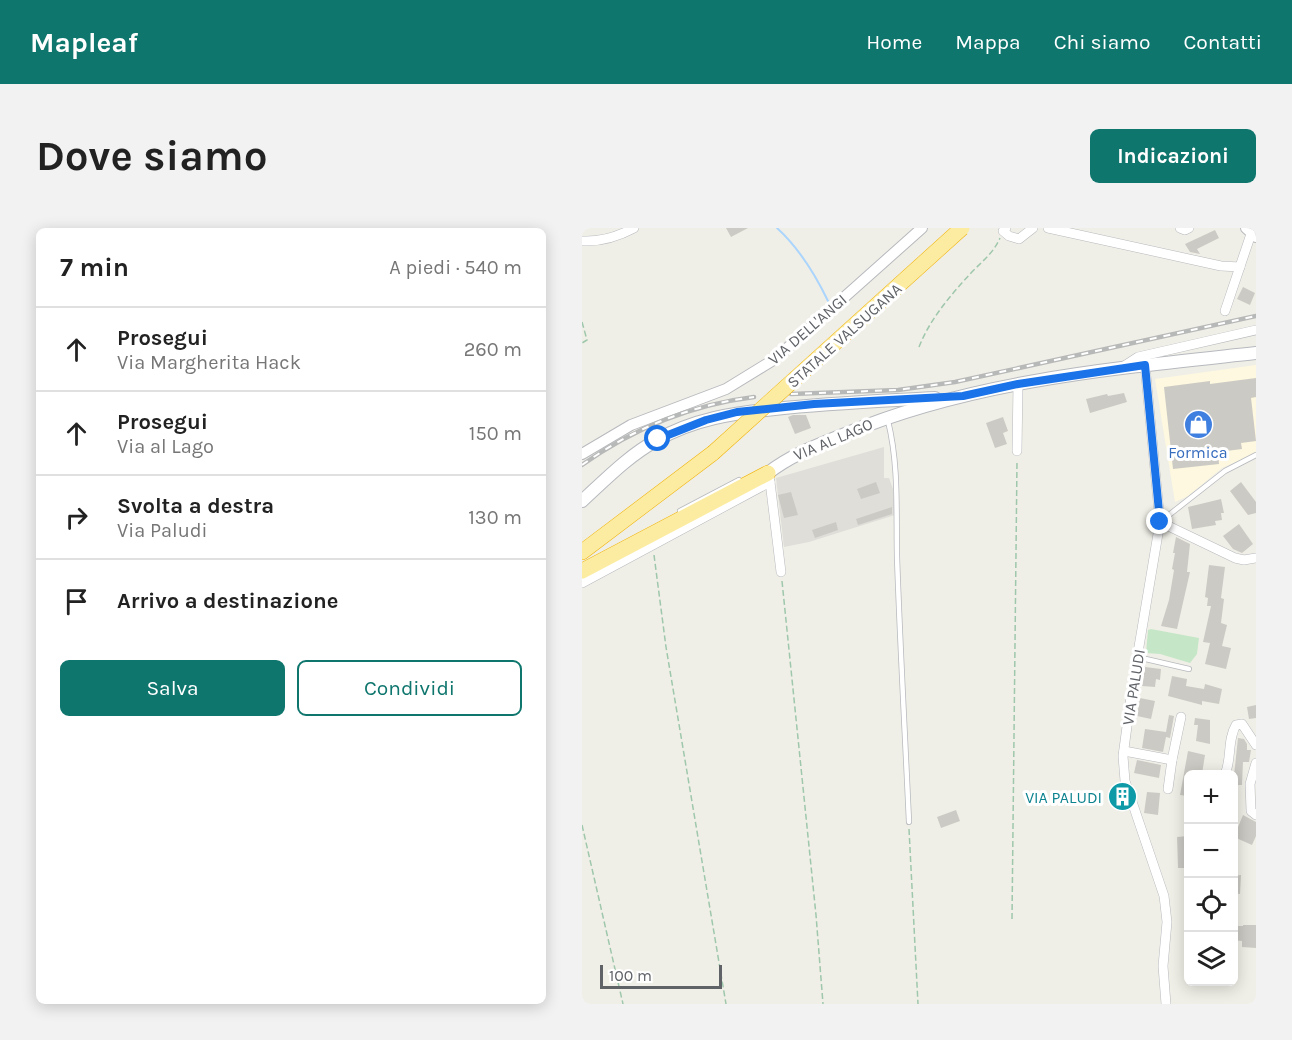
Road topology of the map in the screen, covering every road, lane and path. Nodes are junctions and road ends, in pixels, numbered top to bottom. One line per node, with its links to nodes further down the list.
1 (634, 228): 11 (street)
2 (922, 228): 29 (street, VIA DELL'ANGI)
3 (951, 228): 27 (highway, STATALE VALSUGANA)
4 (962, 228): 27 (highway, STATALE VALSUGANA, bridge)
5 (1033, 228): 9 (street)
6 (1048, 228): 12 (street)
7 (1180, 228): 8 (street)
8 (1189, 228)
9 (1005, 230): 17 (path)
10 (1252, 231): 12 (street)
11 (582, 241)
12 (1240, 267): 13 (street)
13 (1225, 311)
14 (582, 322): 16 (path)
15 (1256, 330): 20 (street)
16 (582, 343)
17 (919, 347)
18 (1256, 353): 19 (main road, VIA AL LAGO)
19 (1145, 365): 20 (main road, VIA AL LAGO); 34 (street, VIA PALUDI)
20 (1120, 368): 21 (main road, VIA AL LAGO)
21 (1018, 384): 22 (main road, VIA AL LAGO); 28 (street)
22 (963, 396): 23 (main road); 25 (main road, VIA AL LAGO)
23 (866, 402): 24 (main road); 25 (main road)
24 (853, 403): 26 (main road); 32 (main road)
25 (887, 417): 26 (main road, VIA AL LAGO); 52 (lane)
26 (871, 423): 31 (main road, VIA AL LAGO)
27 (710, 450): 36 (highway, STATALE VALSUGANA); 37 (highway, STATALE VALSUGANA)
28 (1017, 451): 54 (path)
29 (582, 454)
30 (1256, 455): 34 (lane)
31 (766, 478): 33 (lane); 35 (highway); 40 (street)
32 (582, 501)
33 (671, 516)
34 (1160, 522): 38 (street); 42 (street, VIA PALUDI)
35 (644, 540): 39 (highway); 41 (street); 56 (path)
36 (582, 541)
37 (582, 552)
38 (1256, 558)
39 (582, 571)
40 (781, 572): 57 (path)
41 (582, 583)
42 (1137, 657): 43 (lane); 46 (street, VIA PALUDI)
43 (1189, 669)
44 (1181, 717): 47 (street)
45 (1256, 745): 49 (street)
46 (1124, 751): 47 (street); 59 (street, VIA PALUDI)
47 (1172, 760): 50 (street)
48 (1256, 763): 51 (street)
49 (1227, 770)
50 (1168, 789)
51 (1256, 816)
52 (909, 822): 58 (path)
53 (582, 825): 55 (path)
54 (1012, 919)
55 (623, 1004)
56 (726, 1004)
57 (823, 1004)
58 (918, 1004)
59 (1166, 1004)

